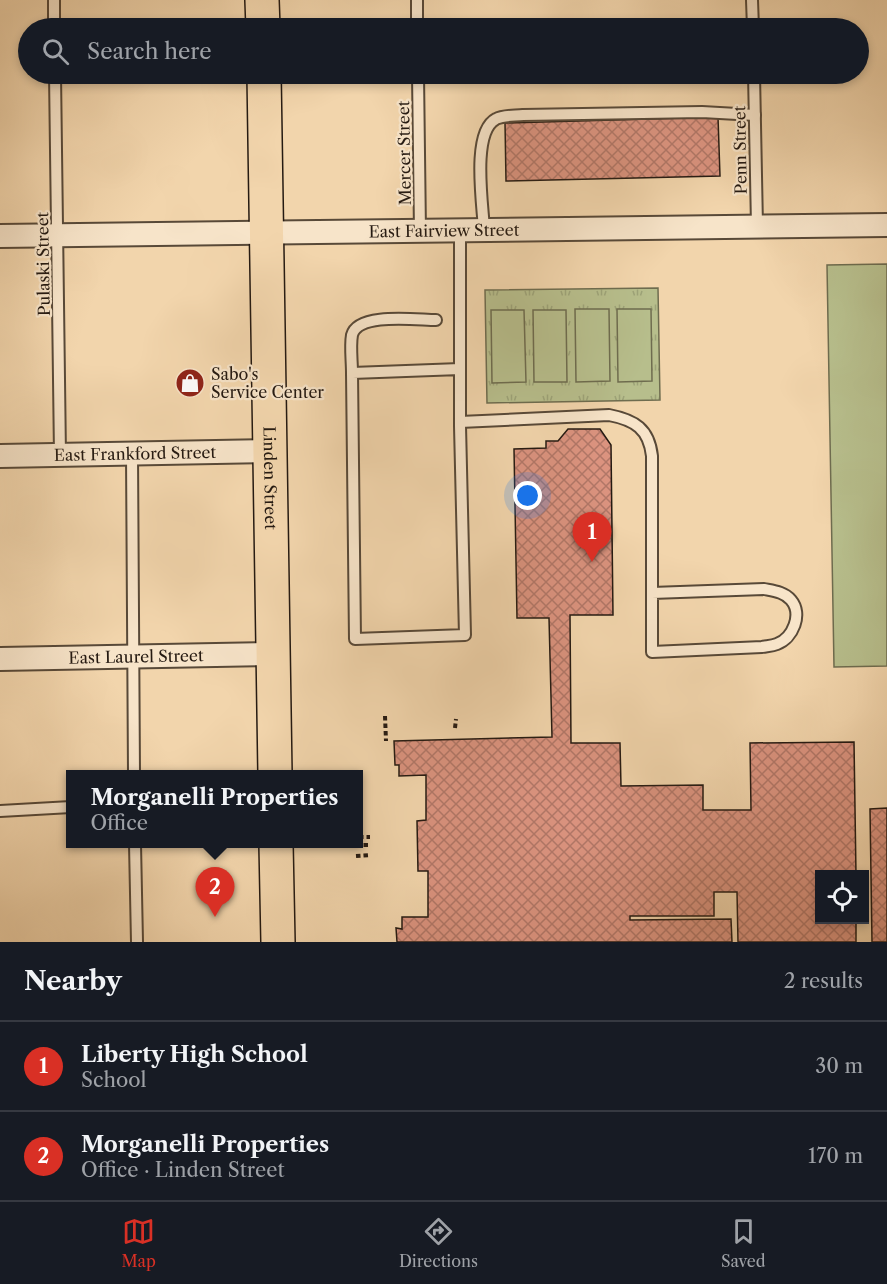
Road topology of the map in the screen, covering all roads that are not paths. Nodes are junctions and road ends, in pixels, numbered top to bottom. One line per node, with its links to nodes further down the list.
1 (54, 0): 5 (lane)
2 (262, 0): 6 (main road)
3 (417, 0): 7 (lane)
4 (752, 0): 8 (lane)
5 (54, 18)
6 (263, 18)
7 (417, 18)
8 (753, 18)
9 (55, 84): 20 (lane, Pulaski Street)
10 (264, 84): 18 (main road, Linden Street)
11 (418, 84): 19 (lane, Mercer Street)
12 (754, 84): 13 (lane, Penn Street)
13 (754, 115): 15 (lane, Penn Street); 16 (lane)
14 (887, 225): 15 (street, East Fairview Street)
15 (757, 226): 16 (street, East Fairview Street)
16 (484, 230): 17 (street, East Fairview Street)
17 (460, 231): 19 (street, East Fairview Street); 23 (lane)
18 (267, 232): 19 (street, East Fairview Street); 20 (street, East Fairview Street); 26 (main road, Linden Street)
19 (420, 232)
20 (58, 235): 21 (street, East Fairview Street); 28 (lane, Pulaski Street)
21 (0, 236)
22 (436, 320): 24 (lane)
23 (460, 369): 24 (lane); 25 (lane)
24 (352, 373): 25 (lane)
25 (460, 422): 30 (lane)
26 (269, 451): 27 (street, East Frankford Street); 31 (main road, Linden Street)
27 (132, 454): 28 (street, East Frankford Street); 32 (lane)
28 (60, 455): 29 (street, East Frankford Street)
29 (0, 456)
30 (652, 593): 30 (lane)
31 (273, 654): 32 (street, East Laurel Street); 35 (main road, Linden Street)
32 (133, 657): 33 (street, East Laurel Street); 34 (lane)
33 (0, 659)
34 (134, 770)
35 (275, 770)
36 (66, 807): 37 (lane)
37 (0, 811)
38 (135, 848): 40 (lane)
39 (276, 848): 41 (main road)
40 (137, 942)
41 (278, 942)

